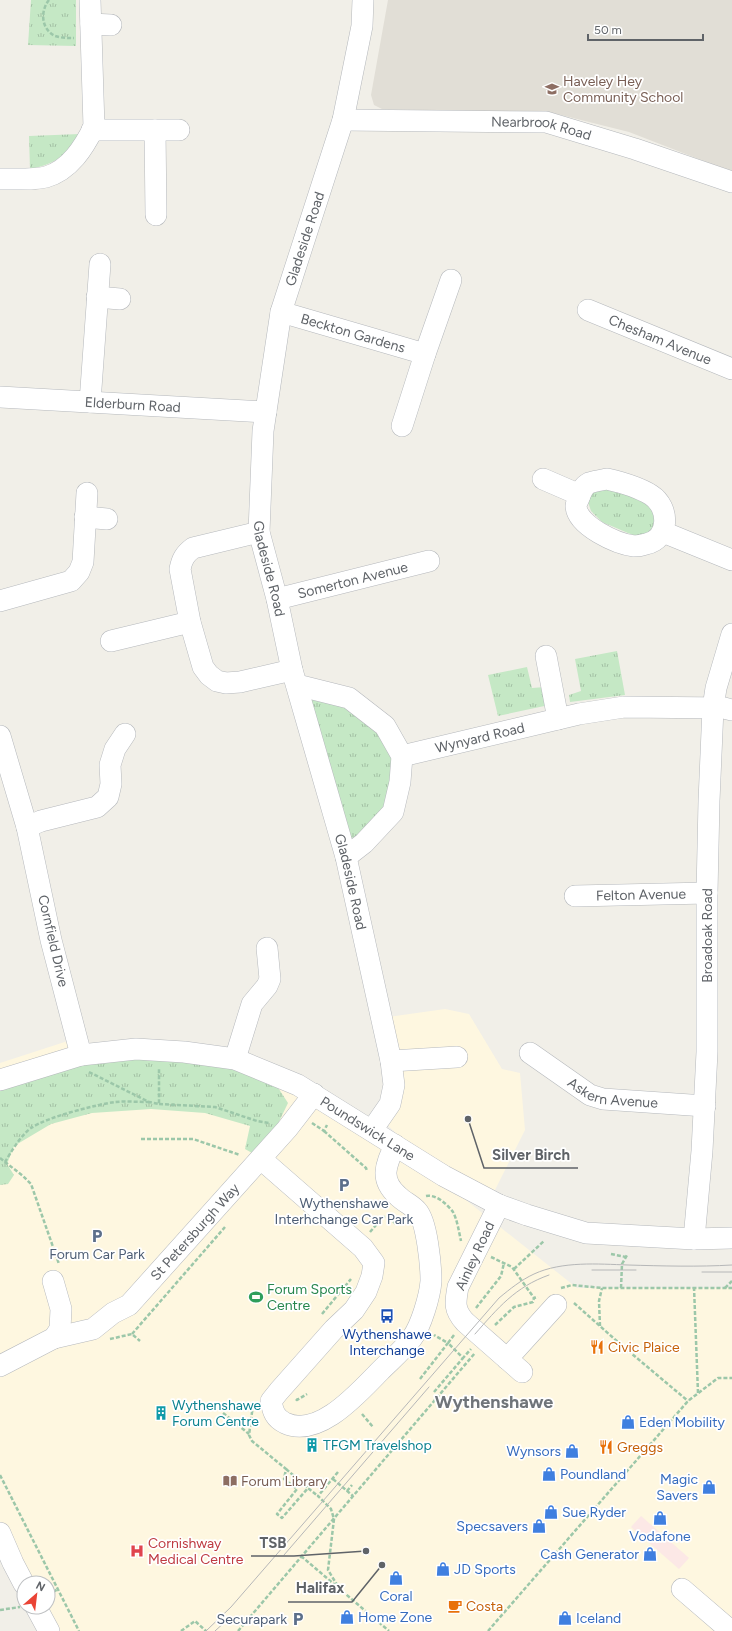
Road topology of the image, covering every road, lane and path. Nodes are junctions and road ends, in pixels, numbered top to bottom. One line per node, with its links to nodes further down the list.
1 (49, 0): 4 (path)
2 (90, 0): 4 (street)
3 (363, 0): 5 (street, Gladeside Road)
4 (98, 29): 6 (street)
5 (343, 120): 10 (street, Nearbrook Road); 17 (street, Gladeside Road)
6 (92, 130): 7 (street); 9 (street)
7 (155, 130): 8 (street); 11 (street)
8 (179, 130)
9 (0, 180)
10 (732, 182)
11 (156, 215)
12 (100, 264): 14 (street)
13 (451, 280): 18 (street, Beckton Gardens)
14 (97, 297): 15 (street); 21 (street)
15 (120, 299)
16 (588, 310): 19 (street, Chesham Avenue)
17 (281, 312): 18 (street, Beckton Gardens); 22 (street, Gladeside Road)
18 (424, 354): 23 (street, Beckton Gardens)
19 (732, 369)
20 (0, 397): 21 (street, Elderburn Road)
21 (90, 402): 22 (street, Elderburn Road)
22 (266, 412): 29 (street, Gladeside Road)
23 (402, 426)
24 (543, 479): 26 (street)
25 (87, 493): 27 (street)
26 (580, 495): 30 (street); 30 (street)
27 (85, 518): 28 (street); 34 (street)
28 (107, 519)
29 (259, 532): 33 (street, Gladeside Road); 35 (street)
30 (663, 532): 31 (street)
31 (732, 560)
32 (429, 561): 33 (street, Somerton Avenue)
33 (277, 599): 39 (street, Gladeside Road)
34 (0, 601)
35 (190, 622): 37 (street); 39 (street)
36 (732, 634): 40 (street, Broadoak Road)
37 (111, 641)
38 (546, 656): 41 (street)
39 (295, 677): 44 (street); 46 (street, Gladeside Road)
40 (723, 709): 41 (street, Wynyard Road); 47 (street, Broadoak Road)
41 (558, 718): 44 (street, Wynyard Road)
42 (125, 734): 45 (street)
43 (0, 736): 45 (street, Cornfield Drive)
44 (402, 756): 46 (street)
45 (27, 827): 52 (street, Cornfield Drive)
46 (346, 857): 55 (street, Gladeside Road)
47 (707, 893): 48 (street, Felton Avenue); 60 (street, Broadoak Road)
48 (575, 896)
49 (267, 948): 54 (street)
50 (159, 1051): 52 (street, Poundswick Lane); 54 (street, Poundswick Lane); 59 (path)
51 (530, 1054): 60 (street, Askern Avenue)
52 (77, 1056): 56 (street, Poundswick Lane); 58 (path)
53 (458, 1057): 55 (street)
54 (235, 1059): 57 (street, Poundswick Lane)
55 (391, 1061): 63 (street, Gladeside Road)
56 (0, 1080)
57 (314, 1094): 61 (street, Poundswick Lane); 62 (street, St Petersburgh Way)
58 (149, 1102): 59 (path); 69 (path)
59 (159, 1104): 62 (path)
60 (705, 1106): 78 (street, Broadoak Road)
61 (337, 1109): 63 (street, Poundswick Lane); 64 (path)
62 (293, 1128): 64 (path); 68 (street, St Petersburgh Way)
63 (372, 1130): 66 (street, Poundswick Lane)
64 (324, 1131): 70 (path)
65 (141, 1139): 68 (path)
66 (395, 1144): 71 (street, Poundswick Lane); 80 (street)
67 (0, 1158): 69 (path)
68 (259, 1161): 80 (street); 96 (street, St Petersburgh Way)
69 (5, 1162): 84 (path)
70 (368, 1174)
71 (499, 1205): 76 (street, Poundswick Lane); 93 (street, Ainley Road)
72 (396, 1213): 73 (path)
73 (389, 1217): 75 (path); 80 (path)
74 (229, 1223): 95 (path)
75 (397, 1225)
76 (636, 1236): 78 (street, Poundswick Lane); 88 (path)
77 (732, 1238): 78 (street, Poundswick Lane)
78 (694, 1239)
79 (544, 1241): 82 (path)
80 (358, 1244)
81 (504, 1263): 93 (path)
82 (514, 1269)
83 (356, 1273): 92 (path)
84 (56, 1274): 96 (street)
85 (732, 1281): 89 (path)
86 (694, 1287): 88 (path); 89 (path); 106 (path)
87 (602, 1288): 88 (path); 91 (path); 94 (path)
88 (621, 1288)
89 (725, 1288): 90 (path)
90 (732, 1288)
91 (549, 1304): 94 (path); 98 (path); 98 (street, Ainley Road)
92 (318, 1318)
93 (465, 1322): 98 (street, Ainley Road)
94 (600, 1327): 109 (path)
95 (132, 1334): 97 (path); 99 (path)
96 (54, 1338): 102 (street, St Petersburgh Way)
97 (104, 1340)
98 (484, 1340): 121 (path)
99 (140, 1341)
100 (448, 1342): 104 (path)
101 (463, 1358): 105 (path)
102 (0, 1366)
103 (732, 1378): 106 (path)
104 (420, 1379)
105 (434, 1392)
106 (698, 1393): 109 (path)
107 (308, 1394): 108 (path)
108 (297, 1400)
109 (688, 1401): 140 (path)
110 (253, 1404): 112 (path)
111 (223, 1413): 112 (path)
112 (249, 1434): 113 (path)
113 (286, 1469): 118 (path); 118 (path)
114 (338, 1472): 116 (path)
115 (0, 1475): 128 (path)
116 (333, 1479): 119 (path); 120 (path)
117 (352, 1485): 119 (path)
118 (308, 1488): 120 (path)
119 (347, 1490): 121 (path)
120 (318, 1496): 122 (path)
121 (353, 1496): 122 (path)
122 (334, 1519): 124 (path); 127 (path)
123 (0, 1533): 125 (street)
124 (301, 1556): 127 (path); 138 (path)
125 (6, 1566): 126 (street)
126 (16, 1576)
127 (338, 1588): 139 (path)
128 (58, 1589): 135 (path)
129 (682, 1589): 133 (street)
130 (16, 1607): 131 (path)
131 (0, 1610)
132 (40, 1615): 134 (street)
133 (725, 1626)
134 (49, 1631)
135 (79, 1631)
136 (181, 1631): 137 (path)
137 (206, 1631)
138 (238, 1631)
139 (389, 1631)
140 (488, 1631)

